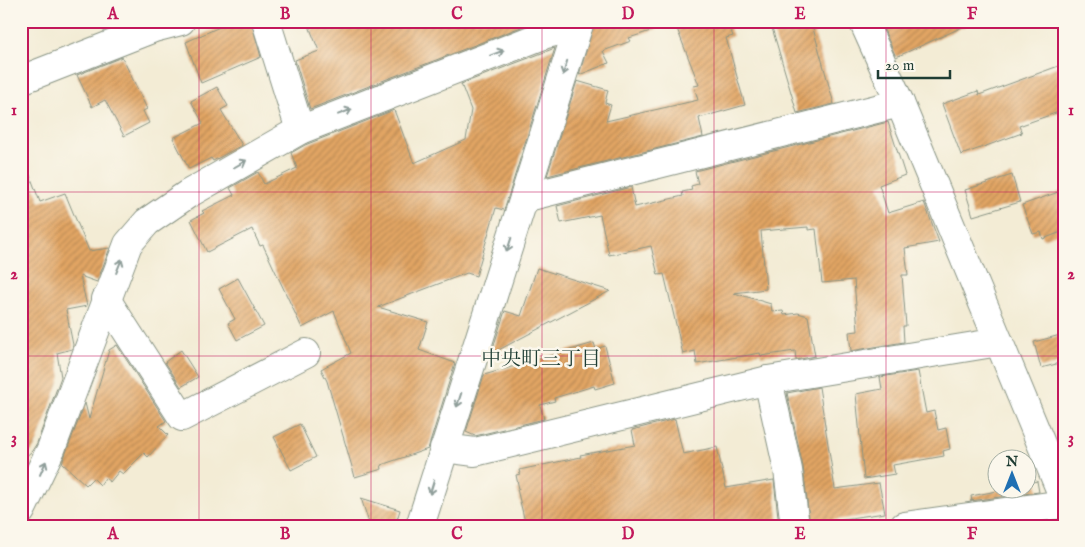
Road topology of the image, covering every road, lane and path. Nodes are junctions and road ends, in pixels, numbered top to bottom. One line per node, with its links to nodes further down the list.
1 (181, 21): 5 (street)
2 (266, 21): 7 (street)
3 (863, 21): 6 (street)
4 (579, 24): 7 (street, one-way to 4); 8 (street, one-way to 8)
5 (21, 80)
6 (900, 103): 8 (street); 10 (street)
7 (300, 130): 9 (street, one-way to 7)
8 (524, 198): 13 (street, one-way to 13)
9 (106, 299): 11 (street); 15 (street, one-way to 9)
10 (999, 342): 12 (street); 14 (street)
11 (306, 353)
12 (768, 380): 13 (street); 17 (street)
13 (444, 448): 16 (street, one-way to 16)
14 (1063, 496): 18 (street)
15 (21, 511)
16 (420, 526)
17 (794, 526)
18 (904, 526)

